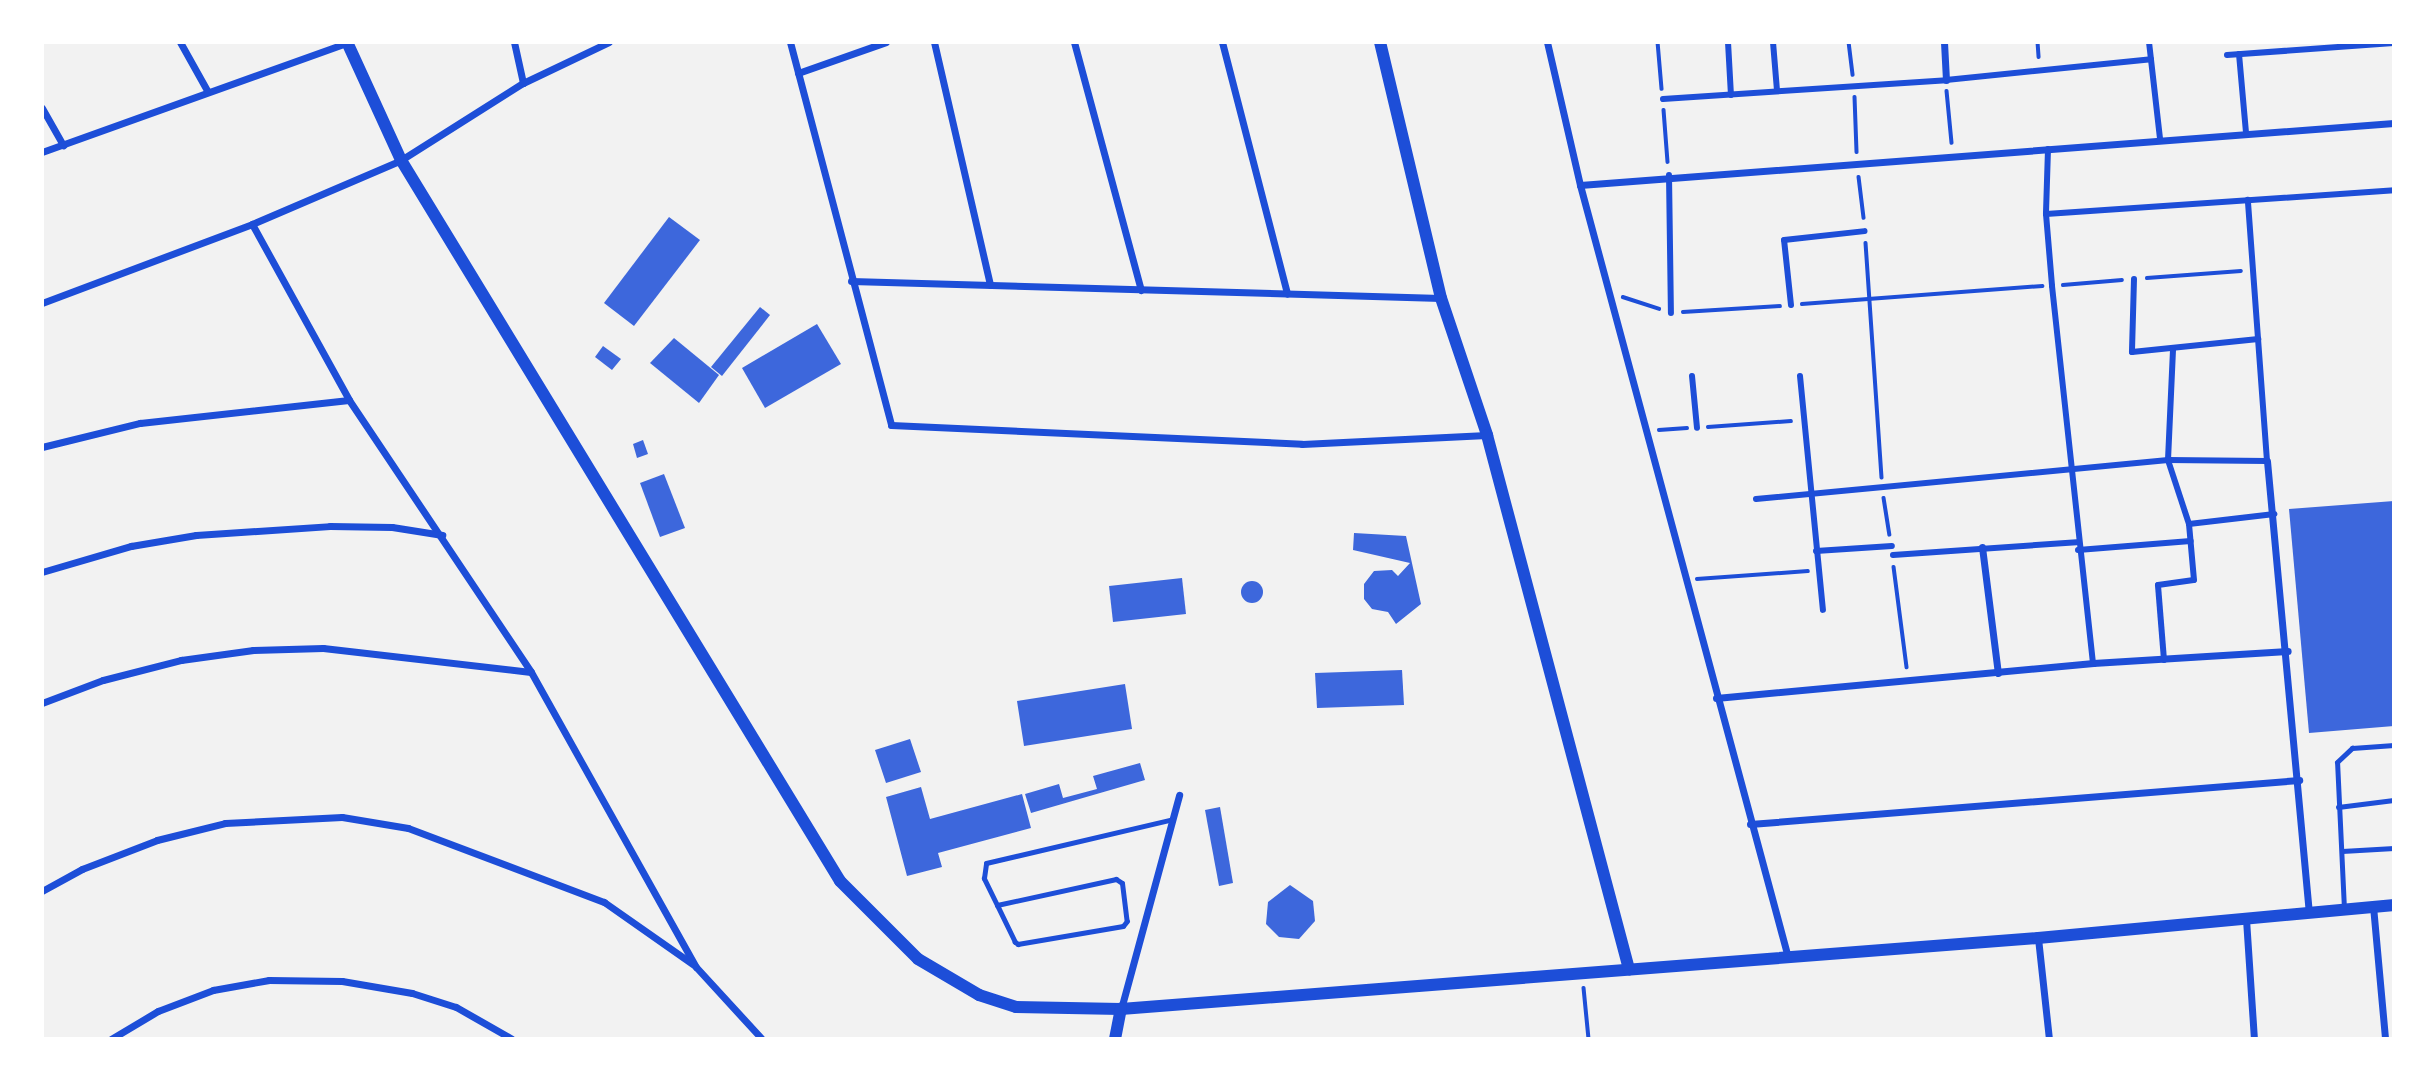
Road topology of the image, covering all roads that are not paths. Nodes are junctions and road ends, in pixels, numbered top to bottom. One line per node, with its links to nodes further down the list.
1 (180, 42): 23 (street)
2 (347, 42): 23 (street); 34 (street)
3 (513, 42): 22 (street)
4 (608, 42): 22 (street)
5 (790, 42): 20 (street)
6 (886, 42): 20 (street)
7 (934, 42): 44 (street)
8 (1074, 42): 45 (street)
9 (1222, 42): 46 (street)
10 (1380, 42): 47 (street)
11 (1547, 42): 36 (street)
12 (1728, 42): 25 (street)
13 (1773, 42): 24 (street)
14 (1944, 42): 21 (street)
15 (2149, 42): 19 (street)
16 (2394, 43): 17 (street)
17 (2239, 54): 18 (street); 29 (street)
18 (2227, 55)
19 (2151, 59): 21 (street); 30 (street)
20 (798, 73): 43 (street)
21 (1946, 80): 24 (street)
22 (523, 83): 34 (street)
23 (208, 92): 31 (street)
24 (1777, 92): 25 (street)
25 (1731, 95): 26 (street)
26 (1662, 99)
27 (42, 108): 31 (street)
28 (2394, 123): 29 (street)
29 (2246, 133): 30 (street)
30 (2160, 139): 32 (street)
31 (63, 145): 33 (street)
32 (2048, 149): 35 (street); 39 (street)
33 (42, 152)
34 (401, 160): 40 (street); 103 (street)
35 (1669, 175): 36 (street); 50 (street)
36 (1580, 185): 81 (street)
37 (2394, 190): 38 (street)
38 (2248, 200): 39 (street); 51 (street)
39 (2046, 214): 61 (street)
40 (252, 224): 48 (street); 55 (street)
41 (1866, 231): 49 (street)
42 (2134, 279): 52 (street)
43 (851, 281): 44 (street); 57 (street)
44 (990, 285): 45 (street)
45 (1141, 290): 46 (street)
46 (1287, 294): 47 (street)
47 (1441, 298): 57 (street)
48 (42, 303)
49 (1791, 305)
50 (1671, 313)
51 (2258, 339): 52 (street); 60 (street)
52 (2173, 348): 59 (street)
53 (1692, 376): 56 (street)
54 (1801, 376): 62 (street)
55 (349, 400): 58 (street); 66 (street)
56 (1697, 428)
57 (1487, 435): 102 (street)
58 (42, 447)
59 (2168, 460): 60 (street); 61 (street); 65 (street)
60 (2267, 461): 64 (street)
61 (2070, 472): 62 (street); 68 (street)
62 (1810, 495): 63 (street); 71 (street)
63 (1756, 499)
64 (2274, 514): 65 (street); 76 (street)
65 (2189, 524): 67 (street)
66 (442, 535): 74 (street); 79 (street)
67 (2191, 541): 72 (street); 77 (street)
68 (2077, 542): 70 (street); 72 (street)
69 (1892, 546): 71 (street)
70 (1982, 547): 73 (street); 80 (street)
71 (1816, 551): 75 (street)
72 (2078, 551): 78 (street)
73 (1893, 555)
74 (42, 572)
75 (1823, 610)
76 (2288, 650): 77 (street); 84 (street)
77 (2164, 660): 78 (street)
78 (2093, 663): 80 (street)
79 (531, 671): 82 (street); 101 (street)
80 (1998, 673): 81 (street)
81 (1716, 698): 89 (street)
82 (42, 703)
83 (2394, 746): 87 (lane)
84 (2299, 780): 89 (street); 97 (street)
85 (1179, 795): 88 (street)
86 (2394, 800): 87 (lane)
87 (2338, 807): 91 (lane)
88 (1173, 819): 93 (lane); 103 (street)
89 (1749, 824): 100 (street)
90 (2394, 848): 91 (lane)
91 (2342, 851): 96 (lane)
92 (42, 891): 101 (street)
93 (997, 905): 93 (lane)
94 (2394, 905): 95 (street)
95 (2373, 906): 96 (street); 110 (street)
96 (2344, 909): 97 (street)
97 (2309, 912): 98 (street)
98 (2246, 919): 99 (street); 109 (street)
99 (2038, 938): 100 (street); 108 (street)
100 (1787, 954): 102 (street)
101 (696, 967): 106 (street)
102 (1629, 969): 103 (street)
103 (1121, 1009): 107 (street)
104 (111, 1039): 105 (street)
105 (512, 1039)
106 (762, 1039)
107 (1115, 1039)
108 (2049, 1039)
109 (2254, 1039)
110 (2385, 1039)

